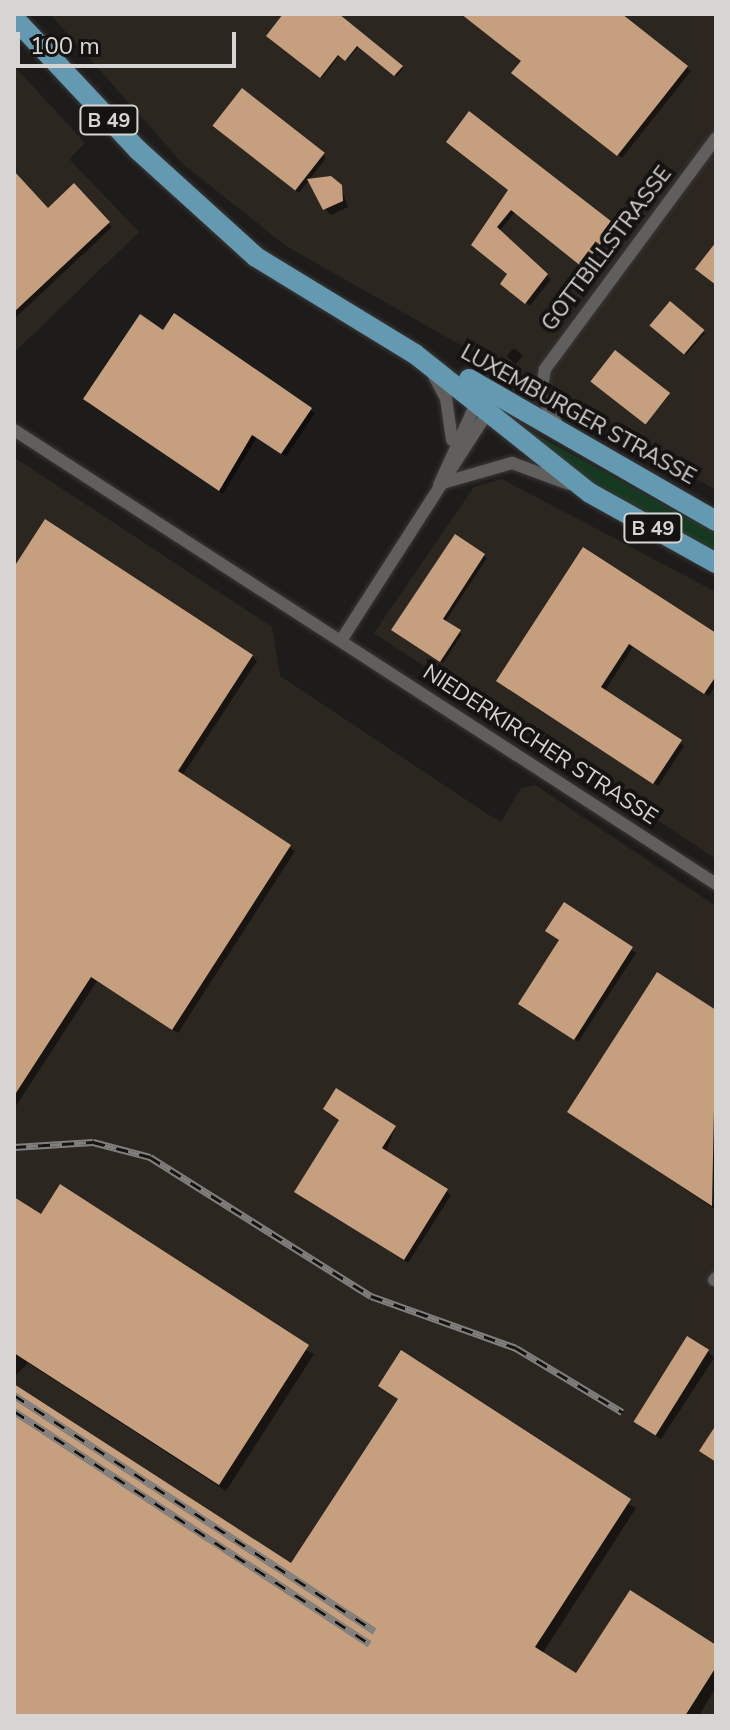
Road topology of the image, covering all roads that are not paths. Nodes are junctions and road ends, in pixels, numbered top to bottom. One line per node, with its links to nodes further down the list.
1 (14, 18): 3 (main road, LUXEMBURGER STRASSE / B 49)
2 (716, 138): 6 (street, GOTTBILLSTRASSE)
3 (415, 354): 4 (main road, LUXEMBURGER STRASSE / B 49); 7 (street)
4 (487, 399): 6 (main road, LUXEMBURGER STRASSE / B 49); 7 (street); 8 (street); 9 (main road, LUXEMBURGER STRASSE / B 49)
5 (14, 430): 12 (street, NIEDERKIRCHER STRASSE)
6 (562, 431): 10 (main road, LUXEMBURGER STRASSE / B 49)
7 (452, 444): 8 (street)
8 (439, 485): 9 (street); 12 (street)
9 (590, 493): 11 (main road, LUXEMBURGER STRASSE / B 49)
10 (716, 521)
11 (716, 563)
12 (342, 639): 13 (street, NIEDERKIRCHER STRASSE)
13 (716, 884)

